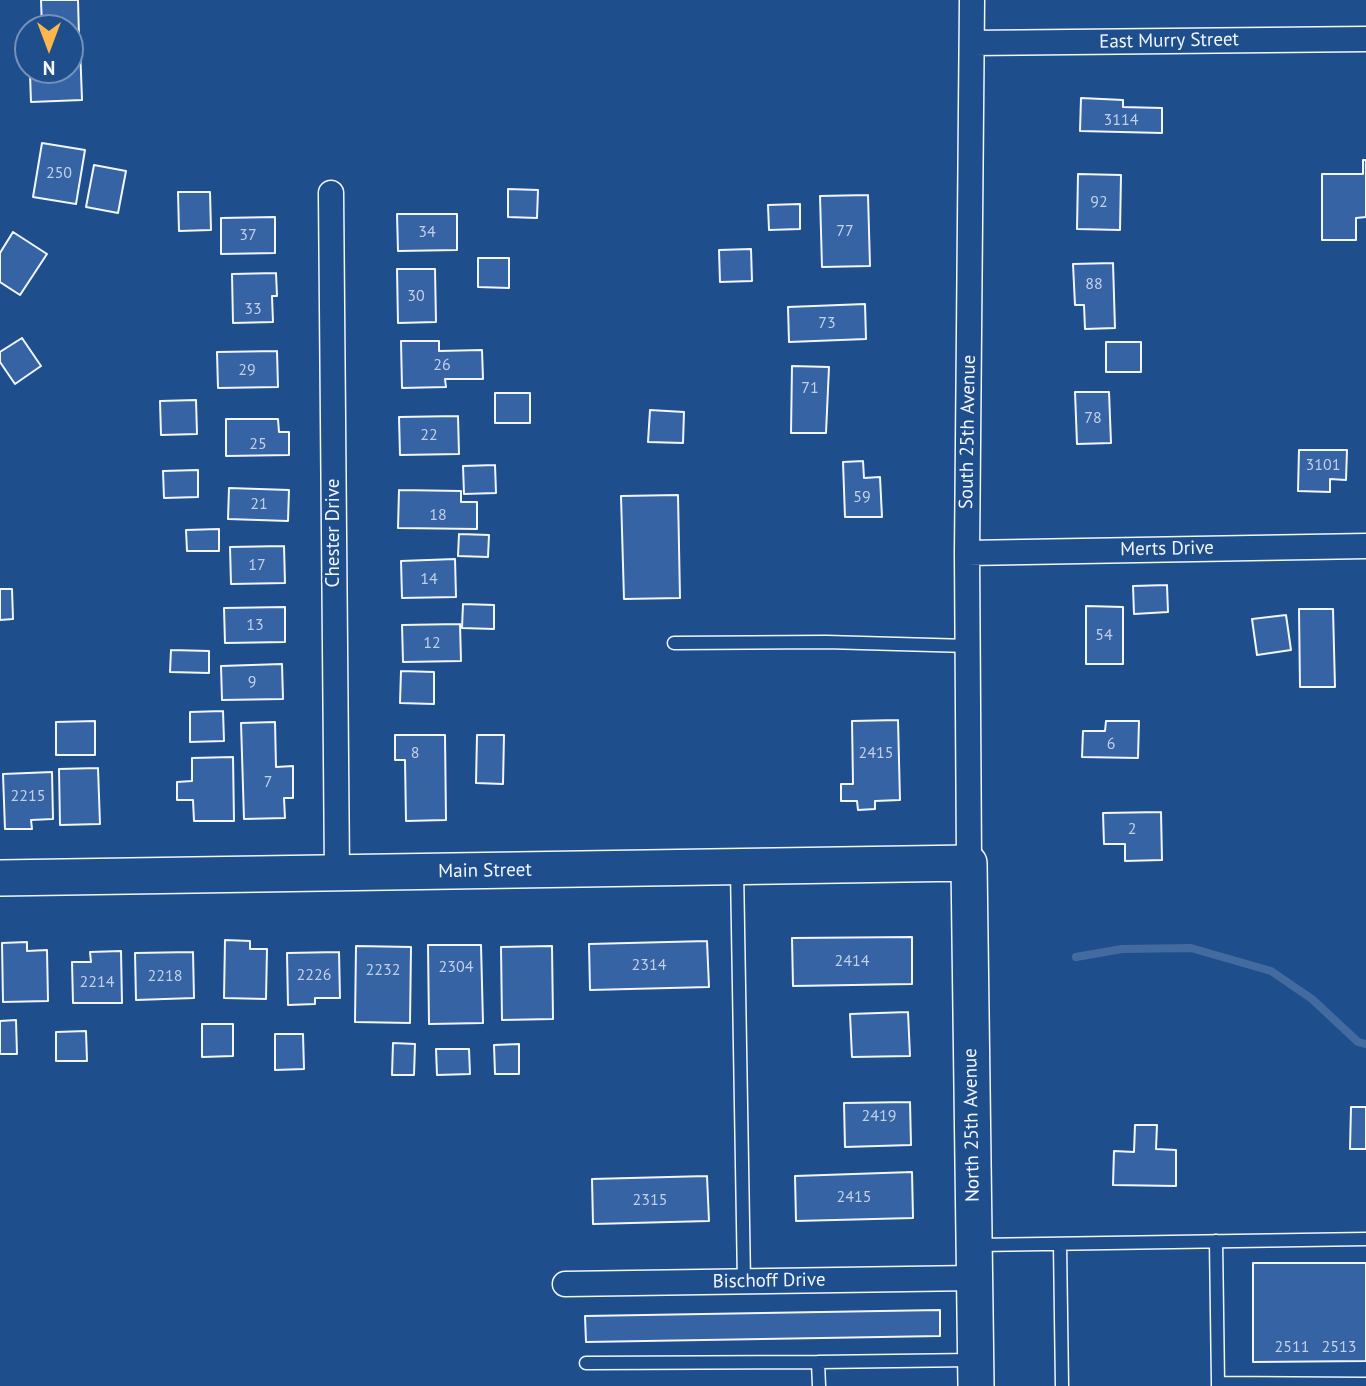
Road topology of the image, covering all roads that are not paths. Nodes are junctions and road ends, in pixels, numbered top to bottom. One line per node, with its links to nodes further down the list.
1 (972, 0): 3 (street, South 25th Avenue)
2 (1366, 39): 3 (street, East Murry Street)
3 (972, 43): 6 (street, South 25th Avenue)
4 (331, 193): 11 (street, Chester Drive)
5 (1366, 546): 6 (street, Merts Drive)
6 (967, 553): 8 (street, South 25th Avenue)
7 (674, 643): 8 (lane)
8 (968, 646): 9 (street, South 25th Avenue)
9 (969, 863): 10 (street, Main Street); 16 (street, North 25th Avenue)
10 (737, 867): 11 (street, Main Street); 17 (lane)
11 (337, 873): 12 (street, Main Street)
12 (0, 878)
13 (1366, 1239): 14 (lane)
14 (1216, 1241): 15 (lane); 22 (lane)
15 (1060, 1244): 16 (lane); 24 (lane)
16 (974, 1262): 17 (street, Bischoff Drive); 21 (street, North 25th Avenue)
17 (744, 1282): 18 (street, Bischoff Drive)
18 (565, 1284)
19 (818, 1362): 20 (lane); 21 (lane); 23 (lane)
20 (586, 1363)
21 (976, 1373)
22 (1218, 1384): 25 (lane)
23 (819, 1386)
24 (1062, 1386)
25 (1365, 1386)

